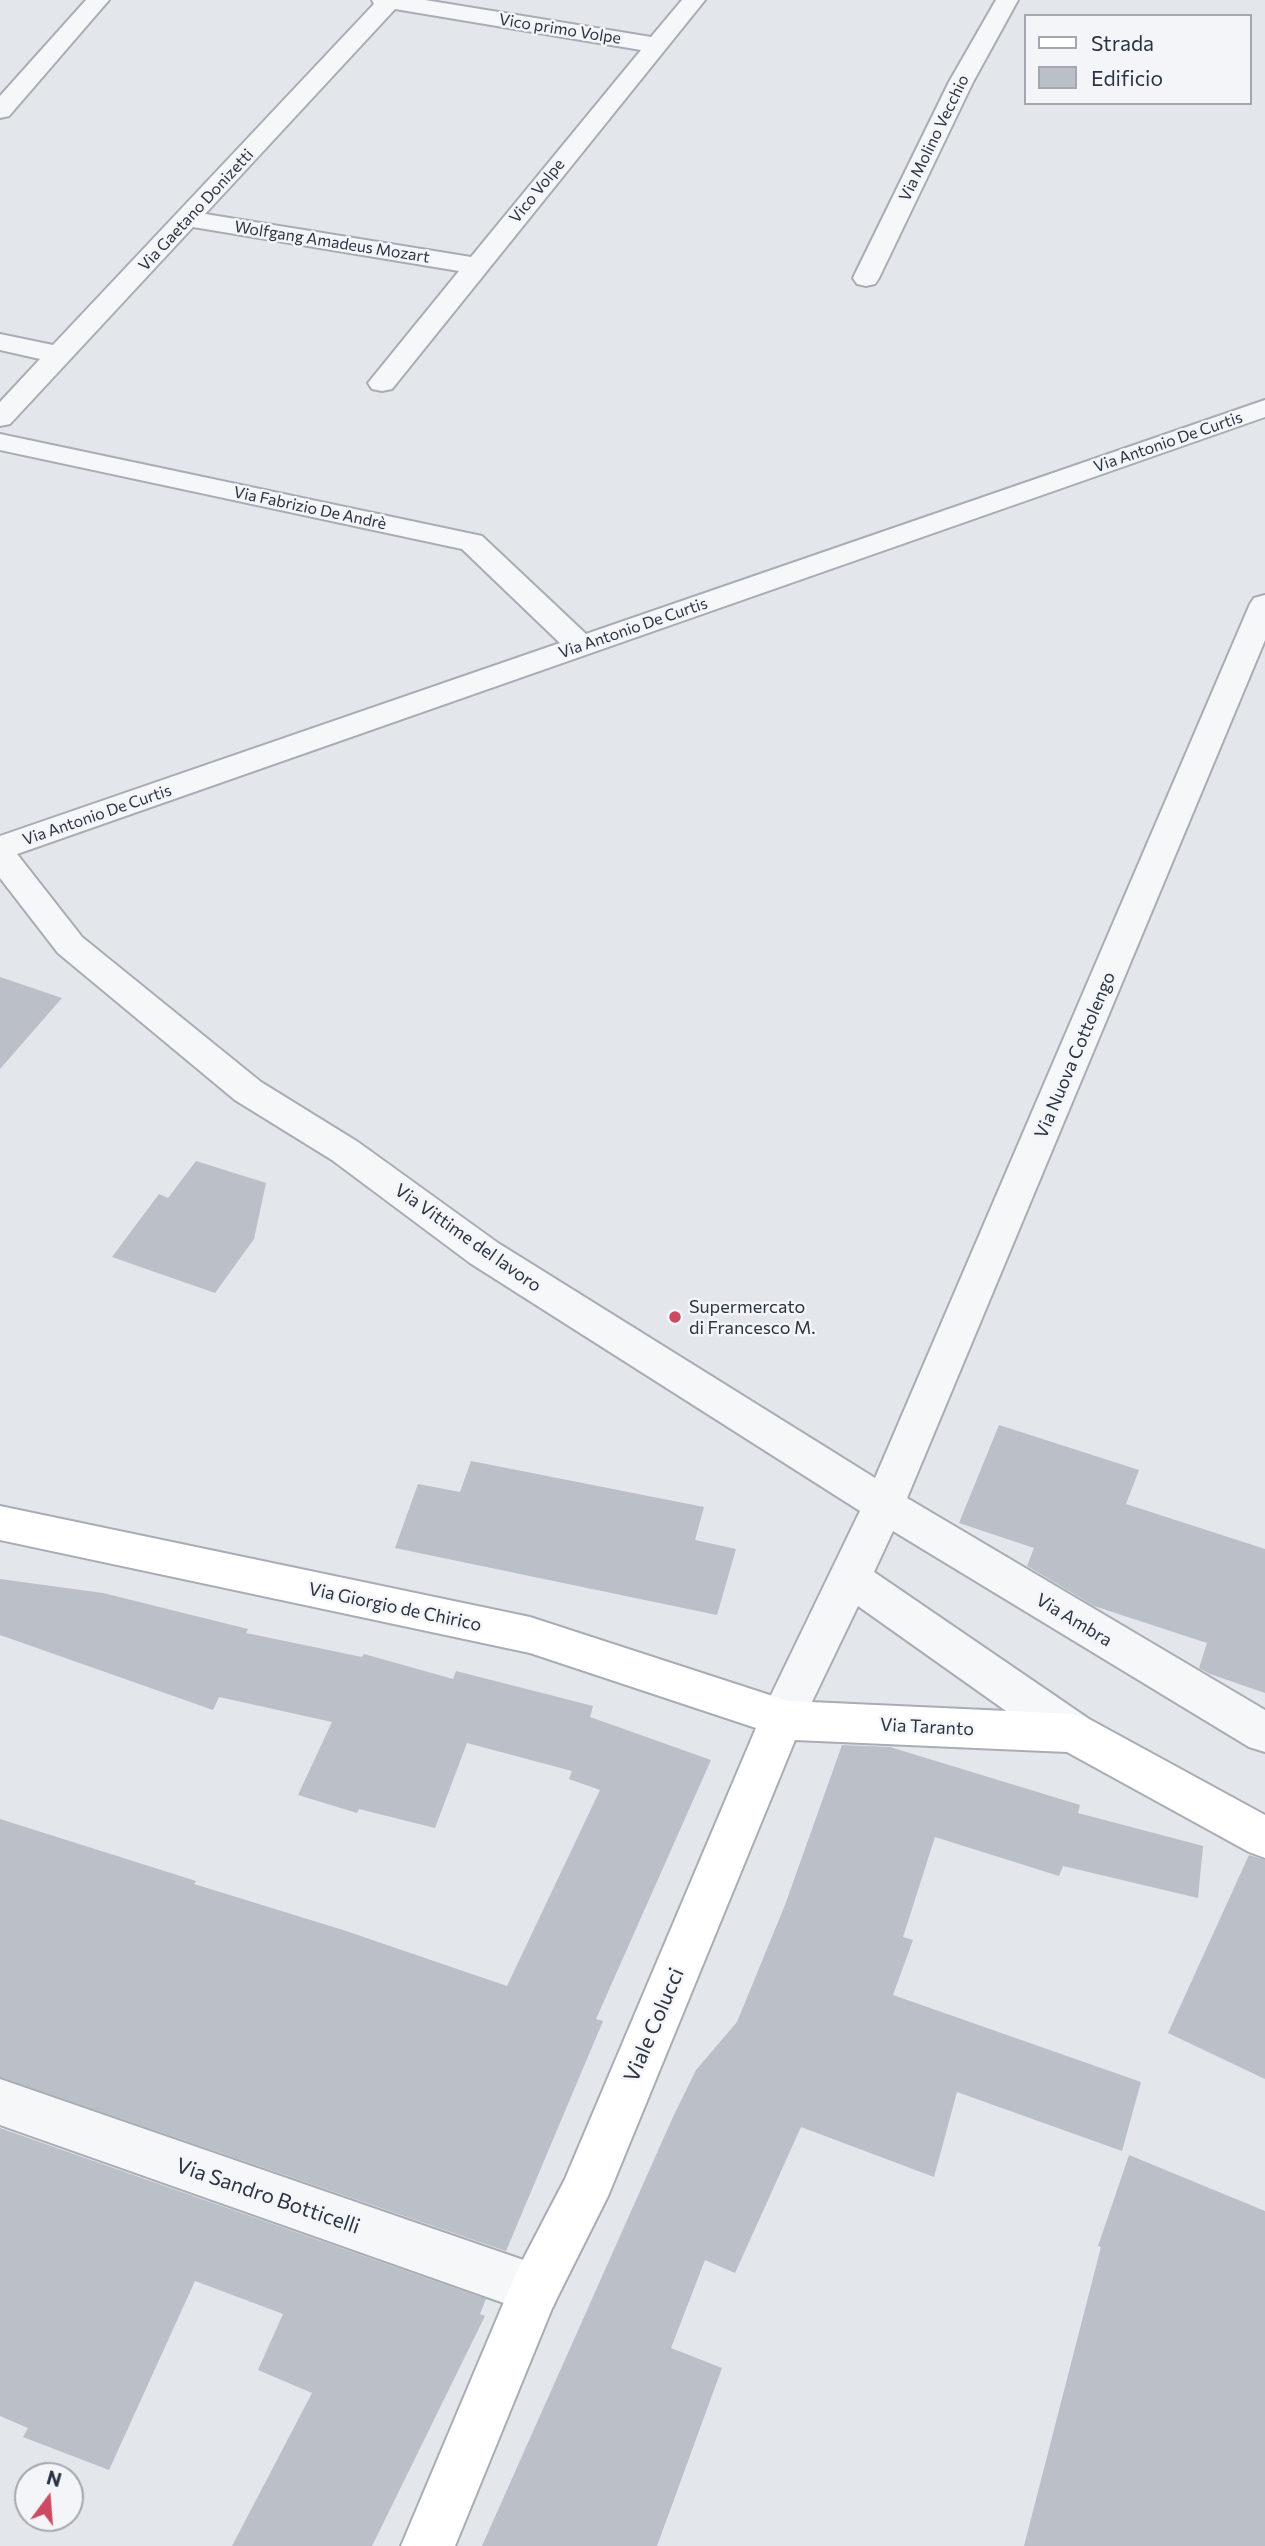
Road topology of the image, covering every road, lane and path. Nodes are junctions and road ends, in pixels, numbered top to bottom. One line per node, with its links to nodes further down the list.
1 (98, 0): 6 (street)
2 (694, 0): 5 (street, Vico Volpe)
3 (1007, 0): 9 (street, Via Molino Vecchio)
4 (386, 1): 5 (street, Vico primo Volpe); 7 (street, Via Gaetano Donizetti)
5 (655, 45): 8 (street, Vico Volpe)
6 (0, 111)
7 (189, 219): 8 (street, Wolfgang Amadeus Mozart); 11 (street, Via Gaetano Donizetti)
8 (476, 266): 12 (street, Vico Volpe)
9 (866, 278)
10 (0, 342): 11 (street)
11 (59, 355): 14 (street, Via Gaetano Donizetti)
12 (382, 383)
13 (1265, 408): 17 (street, Via Antonio De Curtis)
14 (0, 418)
15 (0, 442): 17 (street, Via Fabrizio De Andrè)
16 (1265, 604): 20 (street, Via Nuova Cottolengo)
17 (581, 646): 18 (street, Via Antonio De Curtis)
18 (0, 848)
19 (0, 855): 20 (street, Via Vittime del lavoro)
20 (884, 1506): 22 (street, Viale Colucci); 24 (street, Via Ambra)
21 (0, 1523): 23 (street, Via Giorgio de Chirico)
22 (850, 1578): 23 (street, Viale Colucci); 25 (street)
23 (781, 1720): 25 (street, Via Taranto); 28 (street, Viale Colucci)
24 (1265, 1733)
25 (1073, 1734): 26 (street)
26 (1265, 1839)
27 (0, 2102): 28 (street, Via Sandro Botticelli)
28 (536, 2289): 29 (street, Viale Colucci)
29 (428, 2546)

